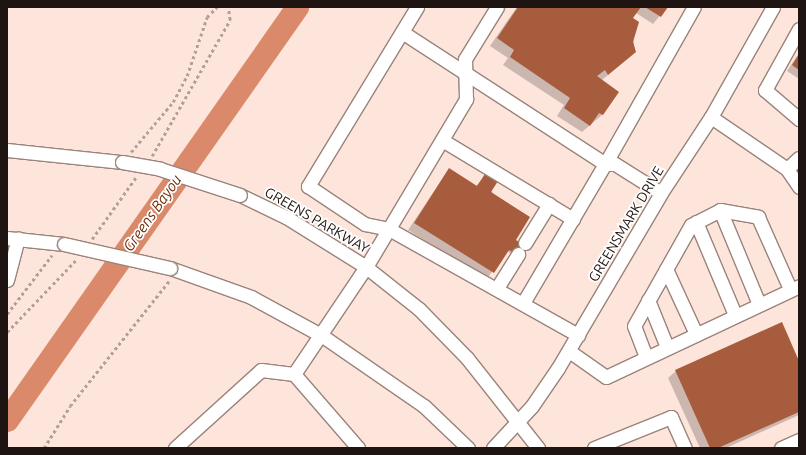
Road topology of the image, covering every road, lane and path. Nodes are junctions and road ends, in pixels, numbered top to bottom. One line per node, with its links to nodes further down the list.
1 (217, 7): 14 (path)
2 (418, 7): 7 (street)
3 (497, 7): 8 (street)
4 (694, 7): 15 (street)
5 (770, 8): 9 (street, GREENSMARK DRIVE)
6 (799, 29): 10 (street)
7 (402, 32): 8 (street); 23 (street)
8 (466, 73): 11 (street); 15 (street)
9 (711, 117): 16 (street); 18 (street, GREENSMARK DRIVE)
10 (799, 119)
11 (442, 140): 19 (street); 23 (street)
12 (7, 150): 14 (street, GREENS PARKWAY)
13 (799, 158): 16 (street)
14 (125, 162): 26 (street, GREENS PARKWAY, bridge)
15 (605, 164): 18 (street); 21 (street)
16 (787, 169): 17 (street)
17 (799, 187)
18 (661, 193): 39 (street, GREENSMARK DRIVE)
19 (549, 204): 21 (street); 30 (street)
20 (720, 210): 22 (street); 31 (street); 34 (street)
21 (573, 219): 33 (street)
22 (696, 222): 27 (street); 36 (street)
23 (389, 229): 26 (street); 30 (street)
24 (12, 238): 25 (street); 29 (street)
25 (60, 244): 28 (street, bridge); 35 (path)
26 (366, 267): 38 (street); 44 (street, GREENS PARKWAY)
27 (666, 269): 32 (street); 37 (street)
28 (176, 270): 38 (street); 46 (path)
29 (7, 280)
30 (497, 288): 33 (street)
31 (795, 288): 34 (street)
32 (648, 300): 40 (street); 42 (street)
33 (523, 303): 39 (street)
34 (759, 304): 36 (street)
35 (7, 314)
36 (735, 315): 37 (street)
37 (696, 334): 40 (street)
38 (321, 335): 43 (street); 49 (street)
39 (578, 335): 41 (street, GREENSMARK DRIVE)
40 (667, 348): 42 (street)
41 (568, 351): 42 (street); 44 (street, GREENSMARK DRIVE)
42 (646, 357)
43 (294, 374): 47 (street); 48 (street)
44 (519, 420): 50 (street, GREENSMARK DRIVE); 51 (street, GREENS PARKWAY)
45 (799, 440): 54 (street)
46 (44, 448)
47 (175, 448)
48 (358, 448)
49 (468, 448)
50 (493, 448)
51 (538, 448)
52 (594, 448): 53 (street)
53 (685, 448)
54 (781, 448)

